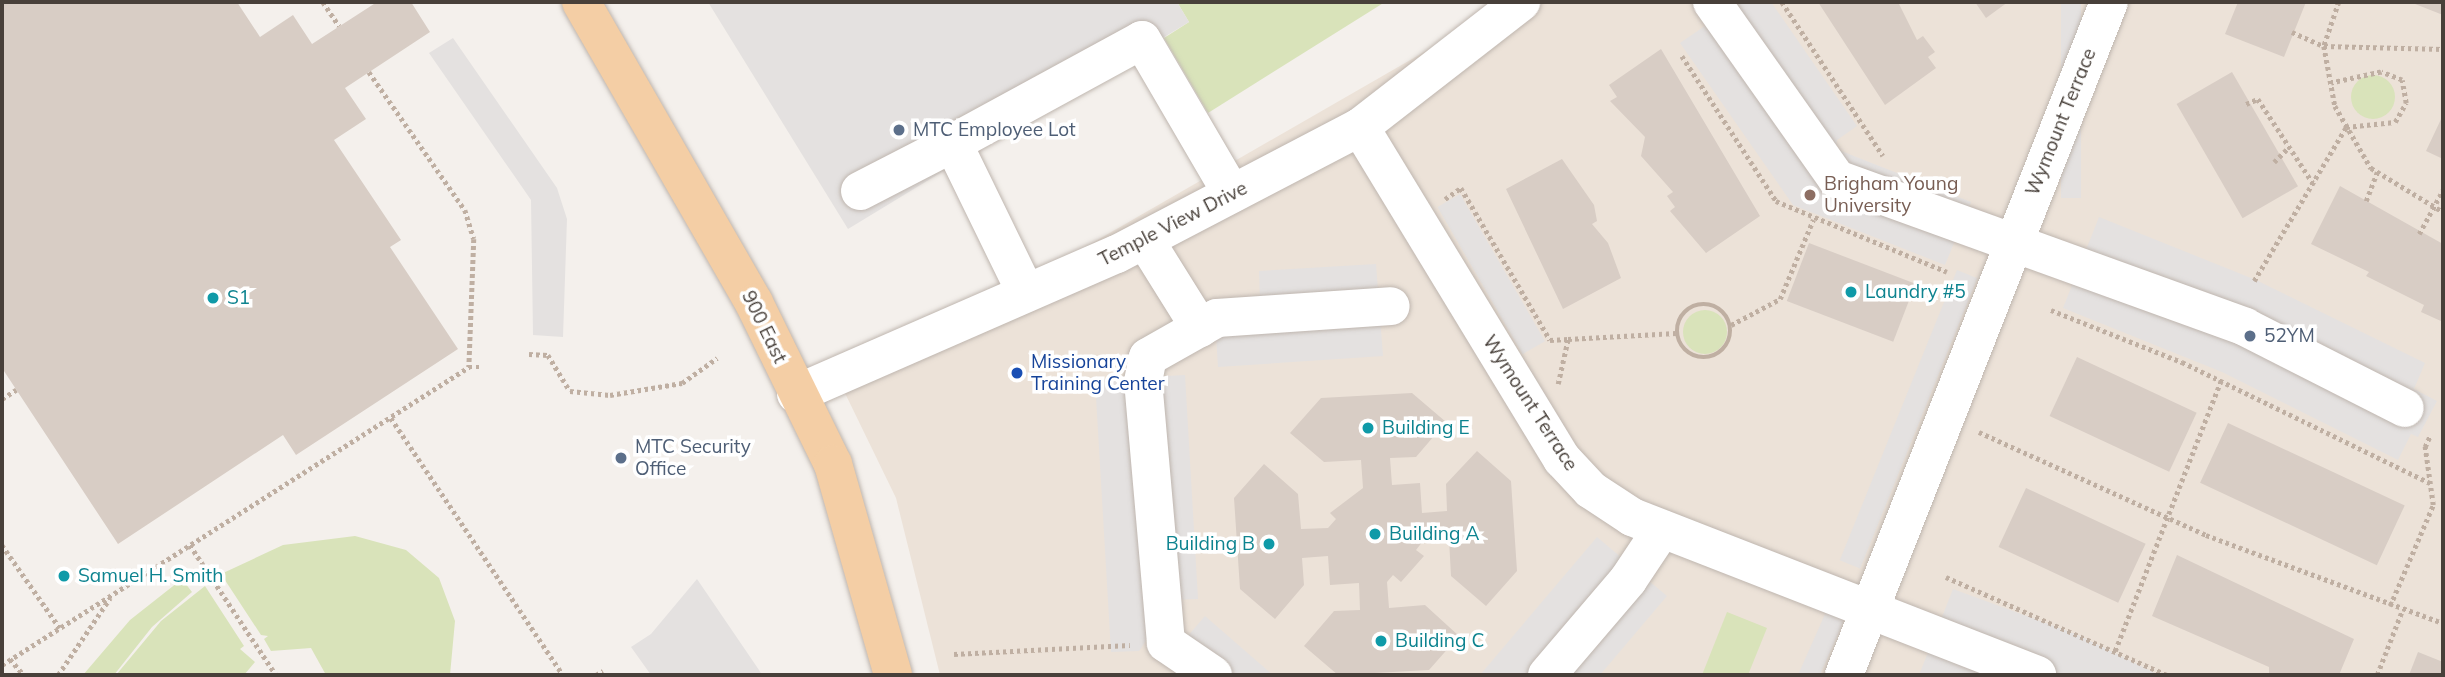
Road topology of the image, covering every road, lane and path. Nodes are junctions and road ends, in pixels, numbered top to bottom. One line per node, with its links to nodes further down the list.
1 (323, 2): 8 (path)
2 (581, 2): 50 (main road, 900 East)
3 (1521, 2): 16 (street, Temple View Drive)
4 (1712, 2): 34 (street)
5 (1782, 2): 21 (path)
6 (2109, 2): 34 (street, Wymount Terrace)
7 (2339, 2): 10 (path)
8 (339, 26)
9 (2292, 32): 10 (path)
10 (2324, 47): 11 (path); 14 (path)
11 (2443, 49)
12 (1682, 56): 31 (path)
13 (369, 72): 46 (path)
14 (2331, 83): 17 (path); 17 (path)
15 (2246, 104): 19 (path)
16 (1360, 127): 27 (street, Temple View Drive); 58 (street, Wymount Terrace)
17 (2346, 127): 22 (path); 23 (path)
18 (953, 143): 26 (street); 27 (street); 37 (street)
19 (2289, 146): 20 (path); 23 (path)
20 (2274, 162)
21 (1897, 164)
22 (2378, 172): 28 (path); 29 (path)
23 (2313, 183): 36 (path)
24 (1435, 190): 43 (path)
25 (2443, 190): 29 (path)
26 (860, 191)
27 (1232, 194): 33 (street, Temple View Drive)
28 (2366, 201)
29 (2435, 207): 30 (path); 32 (path)
30 (2443, 212)
31 (1813, 220): 35 (path); 40 (path)
32 (2419, 234)
33 (1145, 240): 37 (street, Temple View Drive); 41 (street)
34 (2014, 243): 53 (street, Wymount Terrace); 55 (street)
35 (1947, 272)
36 (2254, 281)
37 (1026, 293): 50 (street, Temple View Drive)
38 (1391, 306): 41 (street)
39 (2051, 310): 48 (path)
40 (1731, 325): 42 (path); 42 (path)
41 (1200, 328): 68 (street)
42 (1676, 333): 43 (path)
43 (1568, 339): 52 (path)
44 (529, 354): 45 (path)
45 (718, 358)
46 (469, 367): 47 (path); 54 (path)
47 (480, 367)
48 (2221, 380): 56 (path); 57 (path)
49 (16, 390): 51 (path)
50 (796, 394): 79 (main road, 900 East)
51 (2, 399)
52 (1555, 400)
53 (1944, 417): 57 (path); 64 (street, Wymount Terrace)
54 (391, 418): 60 (path); 77 (path)
55 (2419, 418): 56 (path)
56 (2430, 483): 63 (path)
57 (2167, 517): 63 (path); 69 (path)
58 (1662, 529): 64 (street, Wymount Terrace); 81 (street)
59 (2, 545): 67 (path)
60 (190, 545): 62 (path); 76 (path)
61 (1946, 577): 69 (path)
62 (112, 594): 67 (path); 75 (path)
63 (2390, 606): 65 (path)
64 (1867, 610): 82 (street, Wymount Terrace); 83 (street)
65 (2402, 611): 66 (path); 85 (path)
66 (2443, 624)
67 (60, 628): 71 (path)
68 (1166, 643): 70 (path); 80 (street)
69 (2115, 651): 84 (path)
70 (954, 654)
71 (10, 659): 72 (path); 74 (path)
72 (2, 665)
73 (603, 671): 78 (path)
74 (24, 675)
75 (58, 675)
76 (276, 675)
77 (563, 675)
78 (596, 675)
79 (893, 675)
80 (1213, 675)
81 (1547, 675)
82 (1844, 675)
83 (2037, 675)
84 (2167, 675)
85 (2377, 675)

